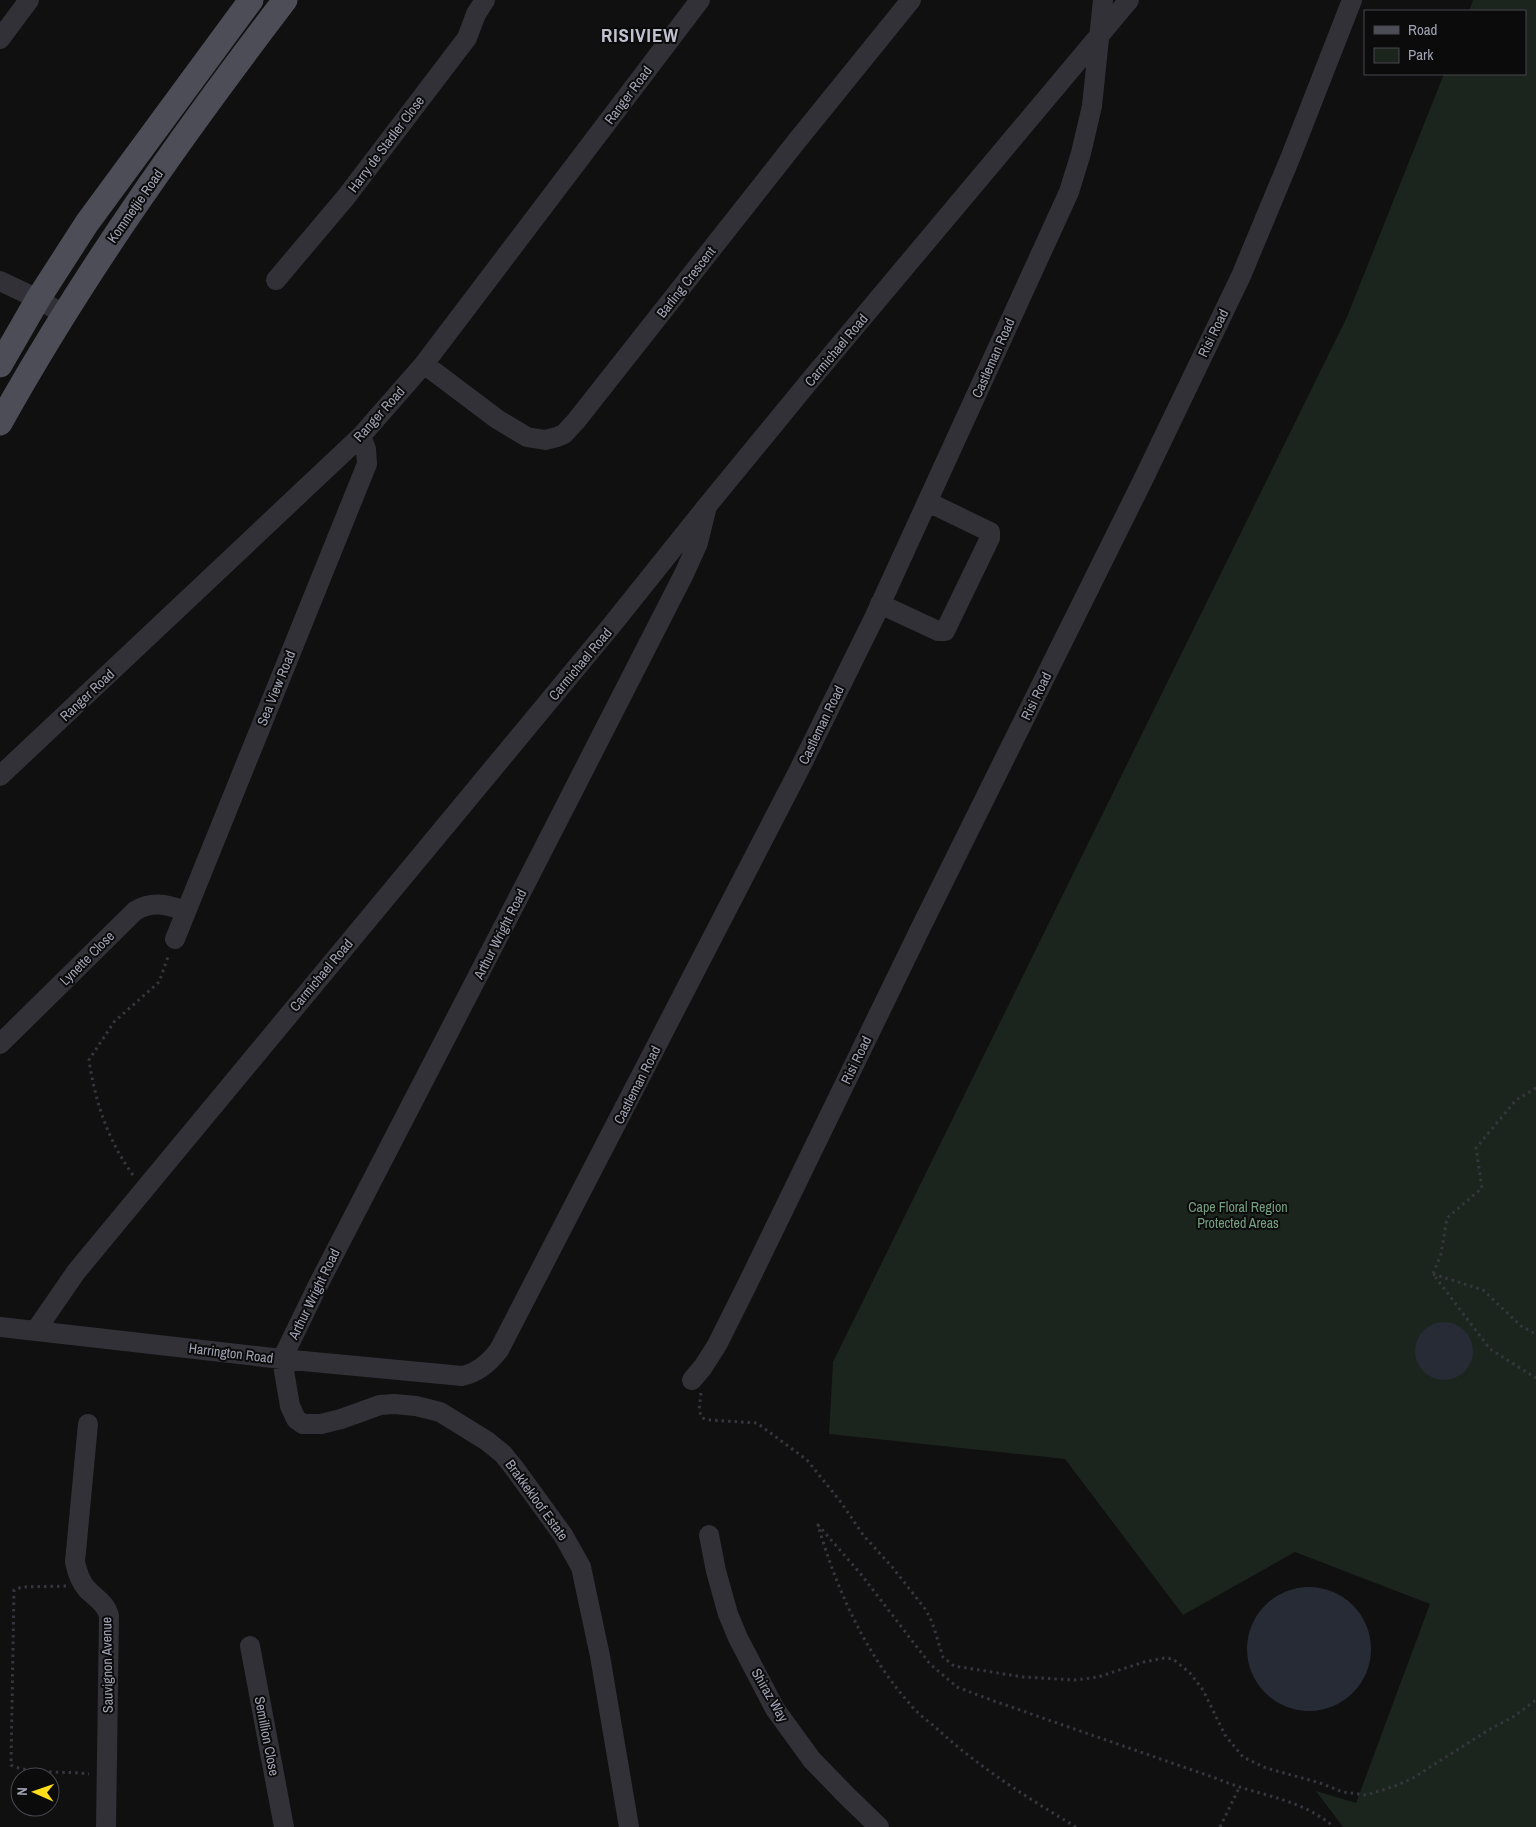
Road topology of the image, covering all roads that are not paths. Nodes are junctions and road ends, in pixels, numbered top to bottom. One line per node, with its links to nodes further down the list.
1 (29, 0): 11 (street)
2 (251, 0): 14 (main road, Kommetjie Road)
3 (286, 0): 15 (main road, Kommetjie Road)
4 (485, 0): 12 (street, Harry de Stadler Close)
5 (700, 0): 16 (street, Ranger Road)
6 (911, 0): 16 (street, Barling Crescent)
7 (1103, 0): 10 (street, Castleman Road)
8 (1129, 0): 10 (street, Carmichael Road)
9 (1352, 0): 30 (street, Risi Road)
10 (1100, 33): 20 (street, Castleman Road); 21 (street, Carmichael Road)
11 (0, 39)
12 (276, 280)
13 (0, 281): 14 (street)
14 (38, 299): 15 (street); 17 (main road, Kommetjie Road)
15 (63, 314): 18 (main road, Kommetjie Road)
16 (424, 364): 19 (street, Ranger Road)
17 (0, 365)
18 (0, 423)
19 (360, 436): 23 (street, Ranger Road); 24 (street, Sea View Road)
20 (928, 502): 22 (street, Castleman Road); 22 (street)
21 (706, 506): 28 (street, Carmichael Road); 29 (street, Arthur Wright Road)
22 (880, 604): 31 (street, Castleman Road)
23 (0, 776)
24 (186, 911): 25 (street, Sea View Road); 26 (street, Lynette Close)
25 (175, 939)
26 (0, 1044)
27 (0, 1327): 28 (street, Harrington Road)
28 (36, 1330): 29 (street, Harrington Road)
29 (282, 1359): 31 (street, Harrington Road); 37 (street, Brakkekloof Estate)
30 (698, 1373)
31 (462, 1376)
32 (88, 1424): 35 (street, Sauvignon Avenue)
33 (709, 1535): 38 (street, Shiraz Way)
34 (250, 1646): 36 (street, Semillion Close)
35 (106, 1827)
36 (284, 1827)
37 (629, 1827)
38 (879, 1827)

